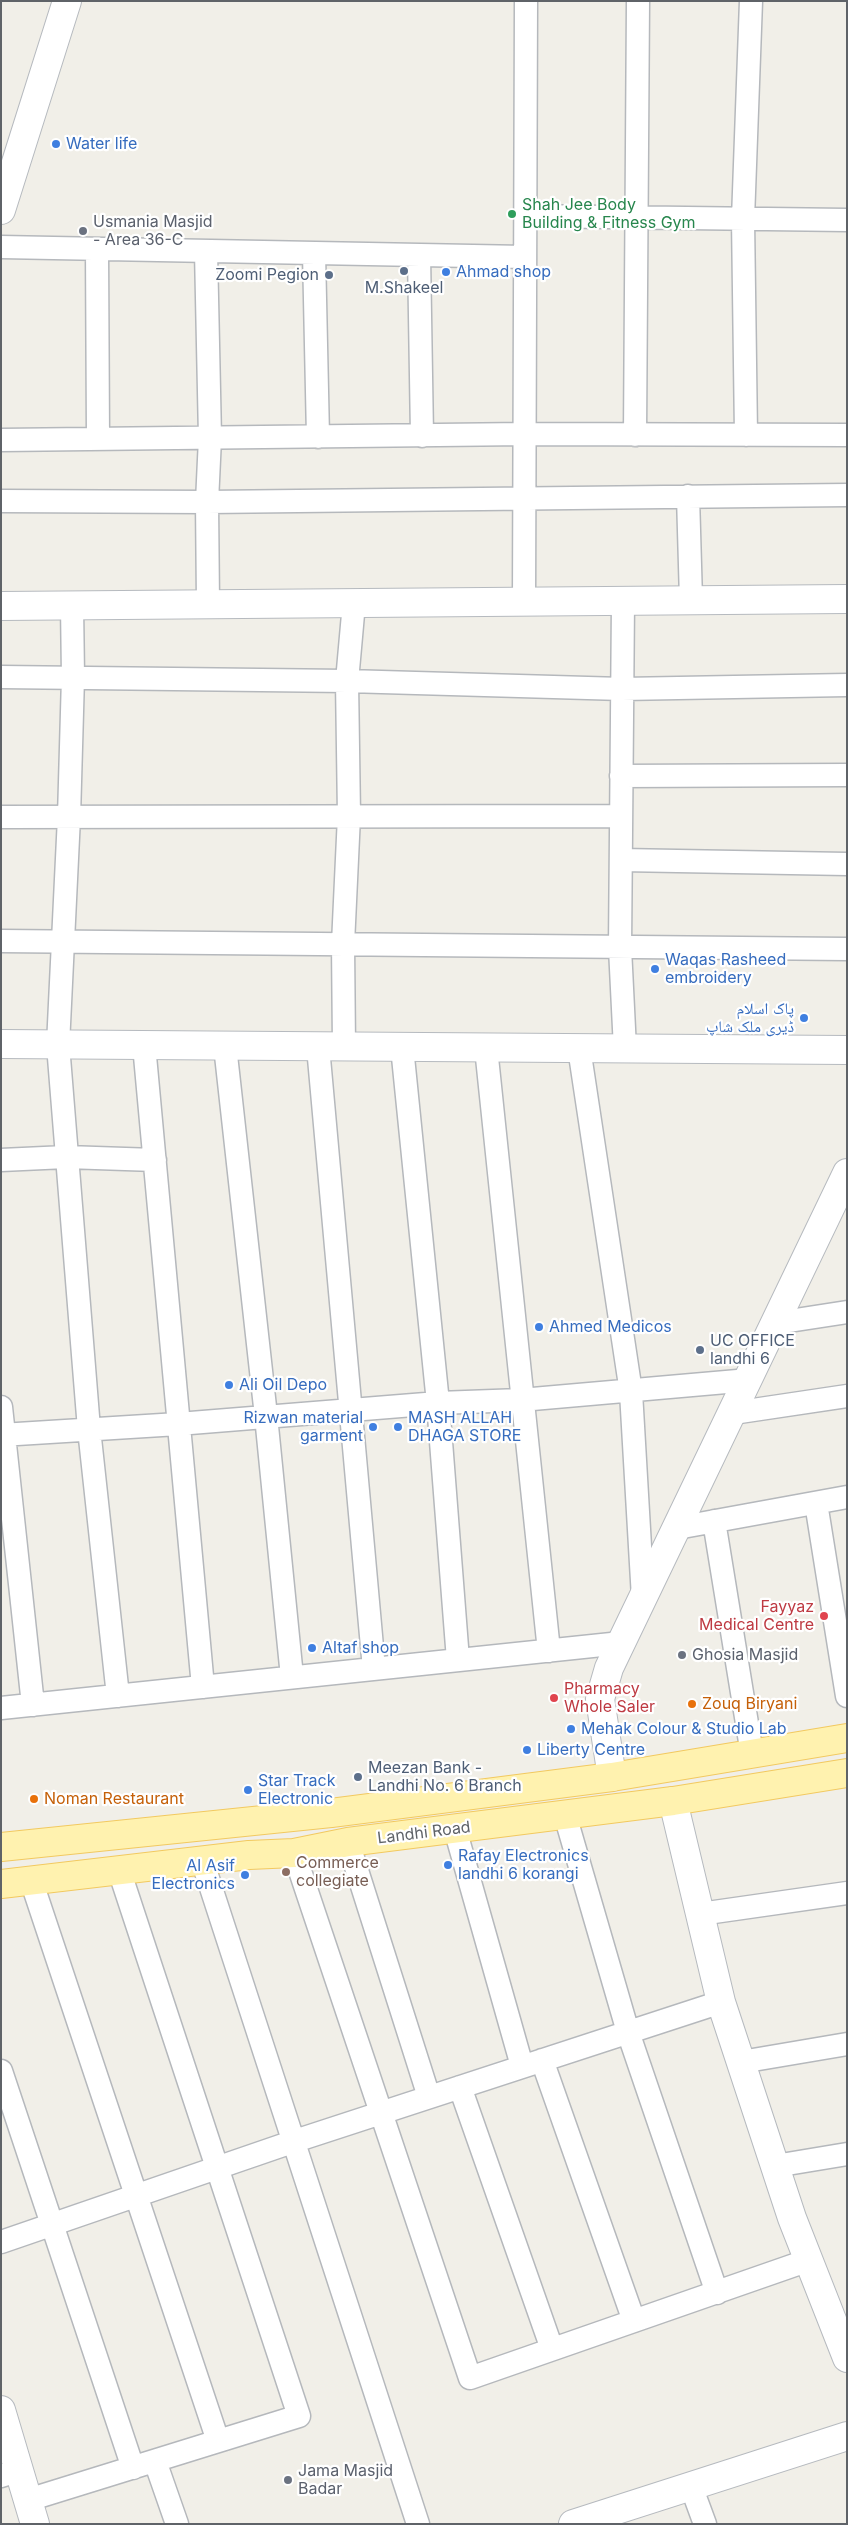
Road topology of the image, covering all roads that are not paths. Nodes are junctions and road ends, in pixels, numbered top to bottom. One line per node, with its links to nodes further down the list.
1 (67, 1): 5 (street)
2 (526, 1): 7 (street)
3 (638, 1): 6 (street)
4 (751, 1): 8 (street)
5 (1, 210)
6 (636, 215): 7 (street); 8 (street); 17 (street)
7 (526, 216): 15 (street)
8 (743, 219): 9 (street); 18 (street)
9 (847, 220)
10 (1, 247): 11 (street)
11 (97, 249): 12 (street); 23 (street)
12 (206, 251): 13 (street); 22 (street)
13 (314, 253): 14 (street); 21 (street)
14 (419, 255): 15 (street); 20 (street)
15 (525, 257): 16 (street)
16 (524, 434): 17 (street); 20 (street); 27 (street)
17 (635, 435): 18 (street)
18 (746, 435): 19 (street)
19 (847, 435)
20 (422, 436): 21 (street)
21 (318, 437): 22 (street)
22 (210, 438): 23 (street); 29 (street)
23 (98, 439): 24 (street)
24 (1, 440)
25 (847, 495): 26 (street)
26 (688, 496): 27 (street); 31 (street)
27 (524, 497): 29 (street); 33 (street)
28 (1, 501): 29 (street)
29 (207, 502): 35 (street)
30 (847, 599): 31 (street)
31 (691, 600): 32 (street)
32 (623, 601): 33 (street); 42 (street)
33 (524, 602): 34 (street)
34 (354, 603): 35 (street); 40 (street)
35 (208, 604): 37 (street)
36 (1, 606): 37 (street)
37 (72, 606): 39 (street)
38 (1, 677): 39 (street)
39 (73, 677): 40 (street); 48 (street)
40 (347, 681): 42 (street); 45 (street)
41 (847, 685): 42 (street)
42 (622, 689): 44 (street)
43 (847, 775): 44 (street)
44 (621, 776): 46 (street)
45 (349, 816): 46 (street); 48 (street); 53 (street)
46 (620, 816): 49 (street)
47 (1, 817): 48 (street)
48 (69, 817): 52 (street)
49 (621, 860): 50 (street); 54 (street)
50 (847, 864)
51 (1, 941): 52 (street)
52 (62, 941): 53 (street); 57 (street)
53 (343, 944): 54 (street); 61 (street)
54 (620, 948): 55 (street); 65 (street)
55 (847, 949)
56 (1, 1044): 57 (street)
57 (58, 1045): 58 (street); 67 (street)
58 (144, 1046): 59 (street); 69 (street)
59 (225, 1046): 60 (street); 81 (street)
60 (318, 1047): 61 (street); 79 (street)
61 (344, 1047): 62 (street)
62 (402, 1047): 63 (street); 77 (street)
63 (486, 1048): 64 (street); 76 (street)
64 (579, 1048): 65 (street); 74 (street)
65 (625, 1049): 66 (street)
66 (847, 1050)
67 (66, 1156): 68 (street); 69 (street); 83 (street)
68 (1, 1160)
69 (155, 1160): 82 (street)
70 (847, 1173): 72 (street)
71 (847, 1312): 72 (street)
72 (776, 1323): 73 (street)
73 (749, 1380): 74 (street); 80 (street)
74 (631, 1392): 76 (street); 89 (street)
75 (847, 1396): 80 (street)
76 (521, 1400): 77 (street); 91 (street)
77 (438, 1403): 79 (street); 92 (street)
78 (1, 1407): 84 (street)
79 (352, 1411): 81 (street); 93 (street)
80 (733, 1413): 88 (street)
81 (266, 1416): 82 (street); 94 (street)
82 (178, 1424): 83 (street); 95 (street)
83 (89, 1429): 84 (street); 96 (street)
84 (2, 1435): 98 (street)
85 (847, 1497): 86 (street)
86 (816, 1503): 87 (street); 97 (street)
87 (714, 1521): 88 (street); 101 (street)
88 (677, 1528): 89 (street)
89 (643, 1598): 90 (street)
90 (621, 1643): 91 (street); 103 (street)
91 (549, 1650): 92 (street)
92 (458, 1660): 93 (street)
93 (374, 1669): 94 (street)
94 (292, 1677): 95 (street)
95 (204, 1687): 96 (street)
96 (118, 1696): 98 (street)
97 (847, 1696)
98 (33, 1704): 99 (street)
99 (1, 1708)
100 (847, 1738): 101 (main road, Landhi Road)
101 (752, 1754): 103 (main road, Landhi Road)
102 (847, 1773): 104 (main road, Landhi Road)
103 (612, 1777): 108 (main road, Landhi Road)
104 (673, 1801): 105 (main road, Landhi Road); 115 (street)
105 (564, 1815): 106 (main road, Landhi Road); 117 (street)
106 (455, 1829): 107 (main road, Landhi Road); 120 (street)
107 (348, 1842): 109 (main road, Landhi Road); 123 (street)
108 (1, 1847)
109 (294, 1853): 110 (main road, Landhi Road); 124 (street)
110 (202, 1860): 111 (main road, Landhi Road); 125 (street)
111 (119, 1870): 112 (main road, Landhi Road); 128 (street)
112 (31, 1880): 113 (main road, Landhi Road); 129 (street)
113 (1, 1884)
114 (847, 1894): 115 (street)
115 (700, 1914): 116 (street)
116 (721, 2002): 117 (street); 119 (street)
117 (628, 2032): 120 (street); 133 (street)
118 (847, 2044): 119 (street)
119 (741, 2062): 127 (street)
120 (532, 2063): 122 (street); 134 (street)
121 (1, 2071): 130 (street)
122 (460, 2087): 123 (street); 135 (street)
123 (429, 2097): 124 (street)
124 (382, 2113): 125 (street); 135 (street)
125 (295, 2142): 128 (street); 146 (street)
126 (847, 2154): 127 (street)
127 (775, 2166): 132 (street)
128 (218, 2168): 129 (street); 139 (street)
129 (136, 2196): 130 (street); 139 (street)
130 (52, 2224): 131 (street); 141 (street)
131 (1, 2242)
132 (808, 2260): 133 (street); 136 (street)
133 (717, 2293): 134 (street)
134 (634, 2321): 135 (street)
135 (552, 2349)
136 (847, 2358)
137 (2, 2412): 142 (street)
138 (847, 2436): 143 (street)
139 (218, 2441): 140 (street)
140 (155, 2461): 141 (street); 145 (street)
141 (133, 2468): 144 (street)
142 (10, 2474): 144 (street)
143 (691, 2486): 147 (street); 148 (street)
144 (32, 2512)
145 (177, 2524)
146 (418, 2524)
147 (573, 2524)
148 (705, 2524)

